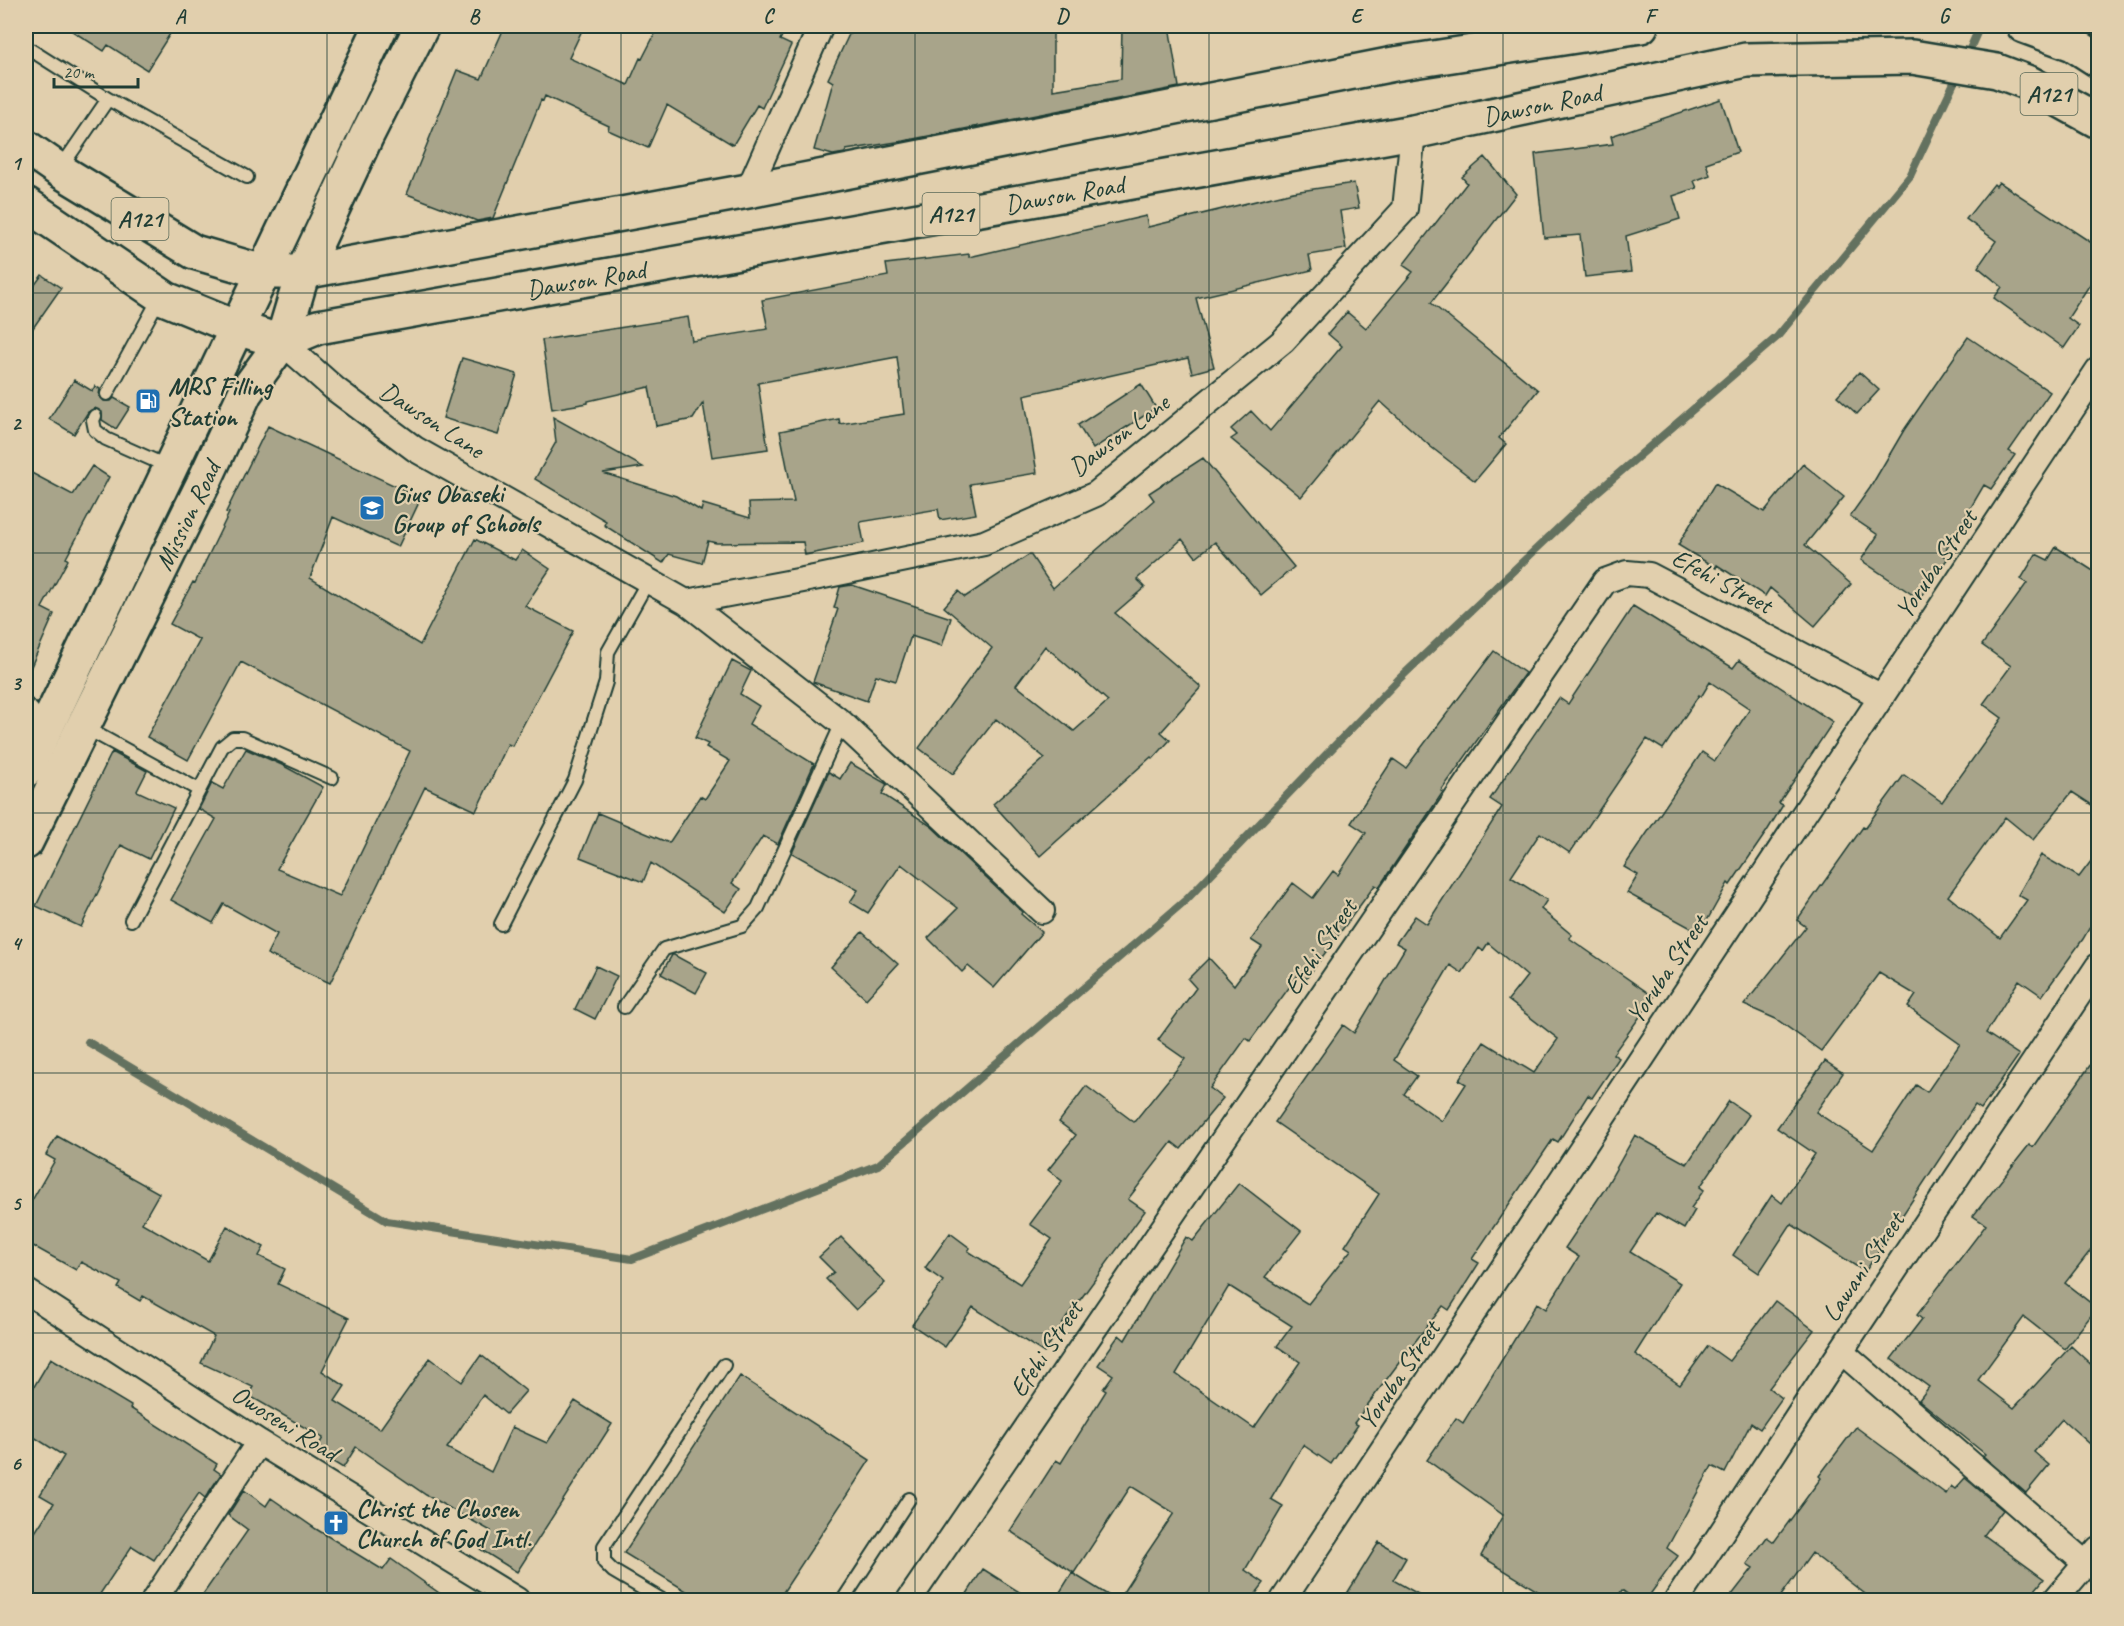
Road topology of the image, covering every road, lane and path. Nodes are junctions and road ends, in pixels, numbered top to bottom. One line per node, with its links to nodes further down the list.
1 (381, 26): 16 (main road, Mission Road)
2 (422, 26): 17 (main road, Mission Road)
3 (821, 26): 14 (street)
4 (1641, 26): 14 (main road, A121)
5 (2024, 26): 7 (main road, A121)
6 (26, 47): 8 (lane)
7 (2098, 60)
8 (108, 99): 12 (lane); 13 (lane)
9 (2098, 121): 10 (main road, Dawson Road / A121)
10 (1413, 132): 20 (main road, Dawson Road / A121); 26 (street, Dawson Lane)
11 (26, 147): 12 (main road, A121)
12 (60, 170): 16 (main road, A121)
13 (247, 177)
14 (748, 191): 17 (main road, A121)
15 (26, 204): 18 (main road, A121)
16 (263, 272): 17 (main road, A121); 19 (main road, Mission Road)
17 (303, 272): 20 (main road, Mission Road)
18 (161, 295): 19 (main road, A121); 22 (lane)
19 (237, 328): 20 (main road, A121); 24 (main road, Mission Road)
20 (282, 342): 25 (street, Dawson Lane); 30 (main road, Mission Road)
21 (2098, 370): 27 (street, Yoruba Street)
22 (107, 394)
23 (95, 416): 24 (lane)
24 (170, 468): 31 (main road, Mission Road)
25 (648, 581): 26 (street, Dawson Lane); 38 (lane)
26 (686, 602): 29 (street, Dawson Lane)
27 (1882, 697): 51 (street, Efehi Street); 52 (street, Yoruba Street)
28 (26, 704): 31 (lane)
29 (842, 723): 36 (street, Dawson Lane); 40 (lane)
30 (81, 726): 34 (lane); 35 (main road, Mission Road)
31 (45, 729): 32 (main road, Mission Road)
32 (26, 770)
33 (332, 778): 34 (lane)
34 (199, 790): 37 (lane)
35 (26, 842)
36 (1042, 911)
37 (131, 920)
38 (501, 924)
39 (2098, 966): 42 (street, Lawani Street)
40 (624, 1006)
41 (26, 1291): 44 (street, Owoseni Road)
42 (1841, 1351): 46 (street); 53 (street, Lawani Street)
43 (724, 1365): 49 (lane)
44 (259, 1442): 47 (street); 48 (street, Owoseni Road)
45 (909, 1499): 50 (lane)
46 (2092, 1556): 54 (street)
47 (154, 1600)
48 (517, 1600)
49 (662, 1600)
50 (843, 1600)
51 (909, 1600)
52 (1283, 1600)
53 (1677, 1600)
54 (2055, 1600)

